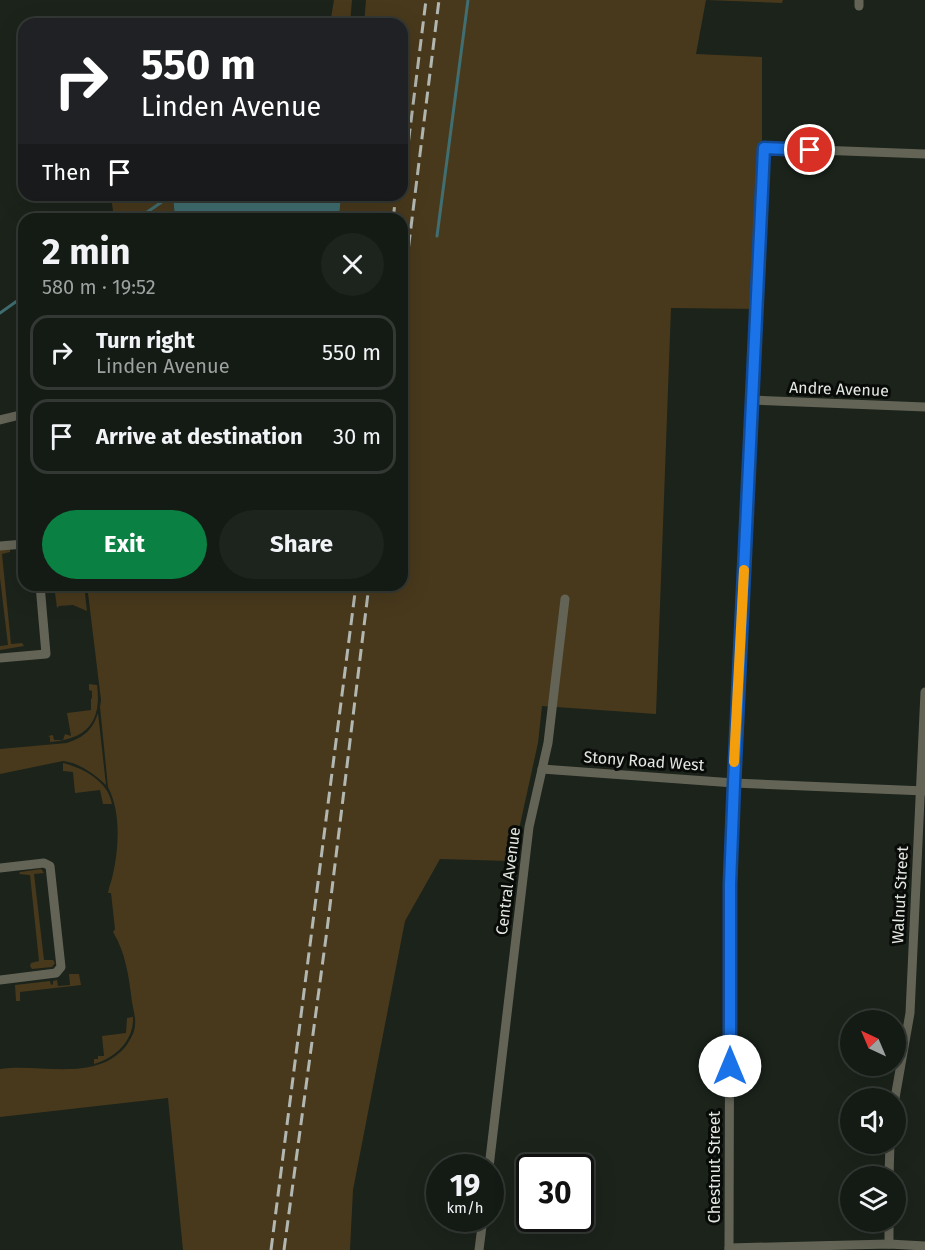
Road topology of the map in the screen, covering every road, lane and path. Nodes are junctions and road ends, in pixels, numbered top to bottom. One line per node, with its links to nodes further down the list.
1 (925, 154): 2 (street, Chestnut Street)
2 (752, 400): 3 (street, Andre Avenue); 13 (street, Chestnut Street)
3 (925, 407)
4 (18, 416): 5 (street)
5 (0, 420)
6 (18, 544): 7 (street)
7 (0, 546)
8 (41, 591): 10 (street)
9 (565, 599): 12 (street, Central Avenue)
10 (0, 658)
11 (925, 692): 14 (street, Walnut Street)
12 (542, 769): 13 (street, Stony Road West); 18 (street, Central Avenue)
13 (734, 783): 14 (street, Stony Road West); 23 (street, Chestnut Street)
14 (922, 791): 17 (street, Walnut Street)
15 (0, 868): 16 (street)
16 (0, 980)
17 (897, 1088)
18 (491, 1154)
19 (481, 1232): 24 (street)
20 (889, 1232): 21 (street)
21 (889, 1244): 22 (street); 23 (street)
22 (925, 1246)
23 (729, 1249)
24 (479, 1250)

